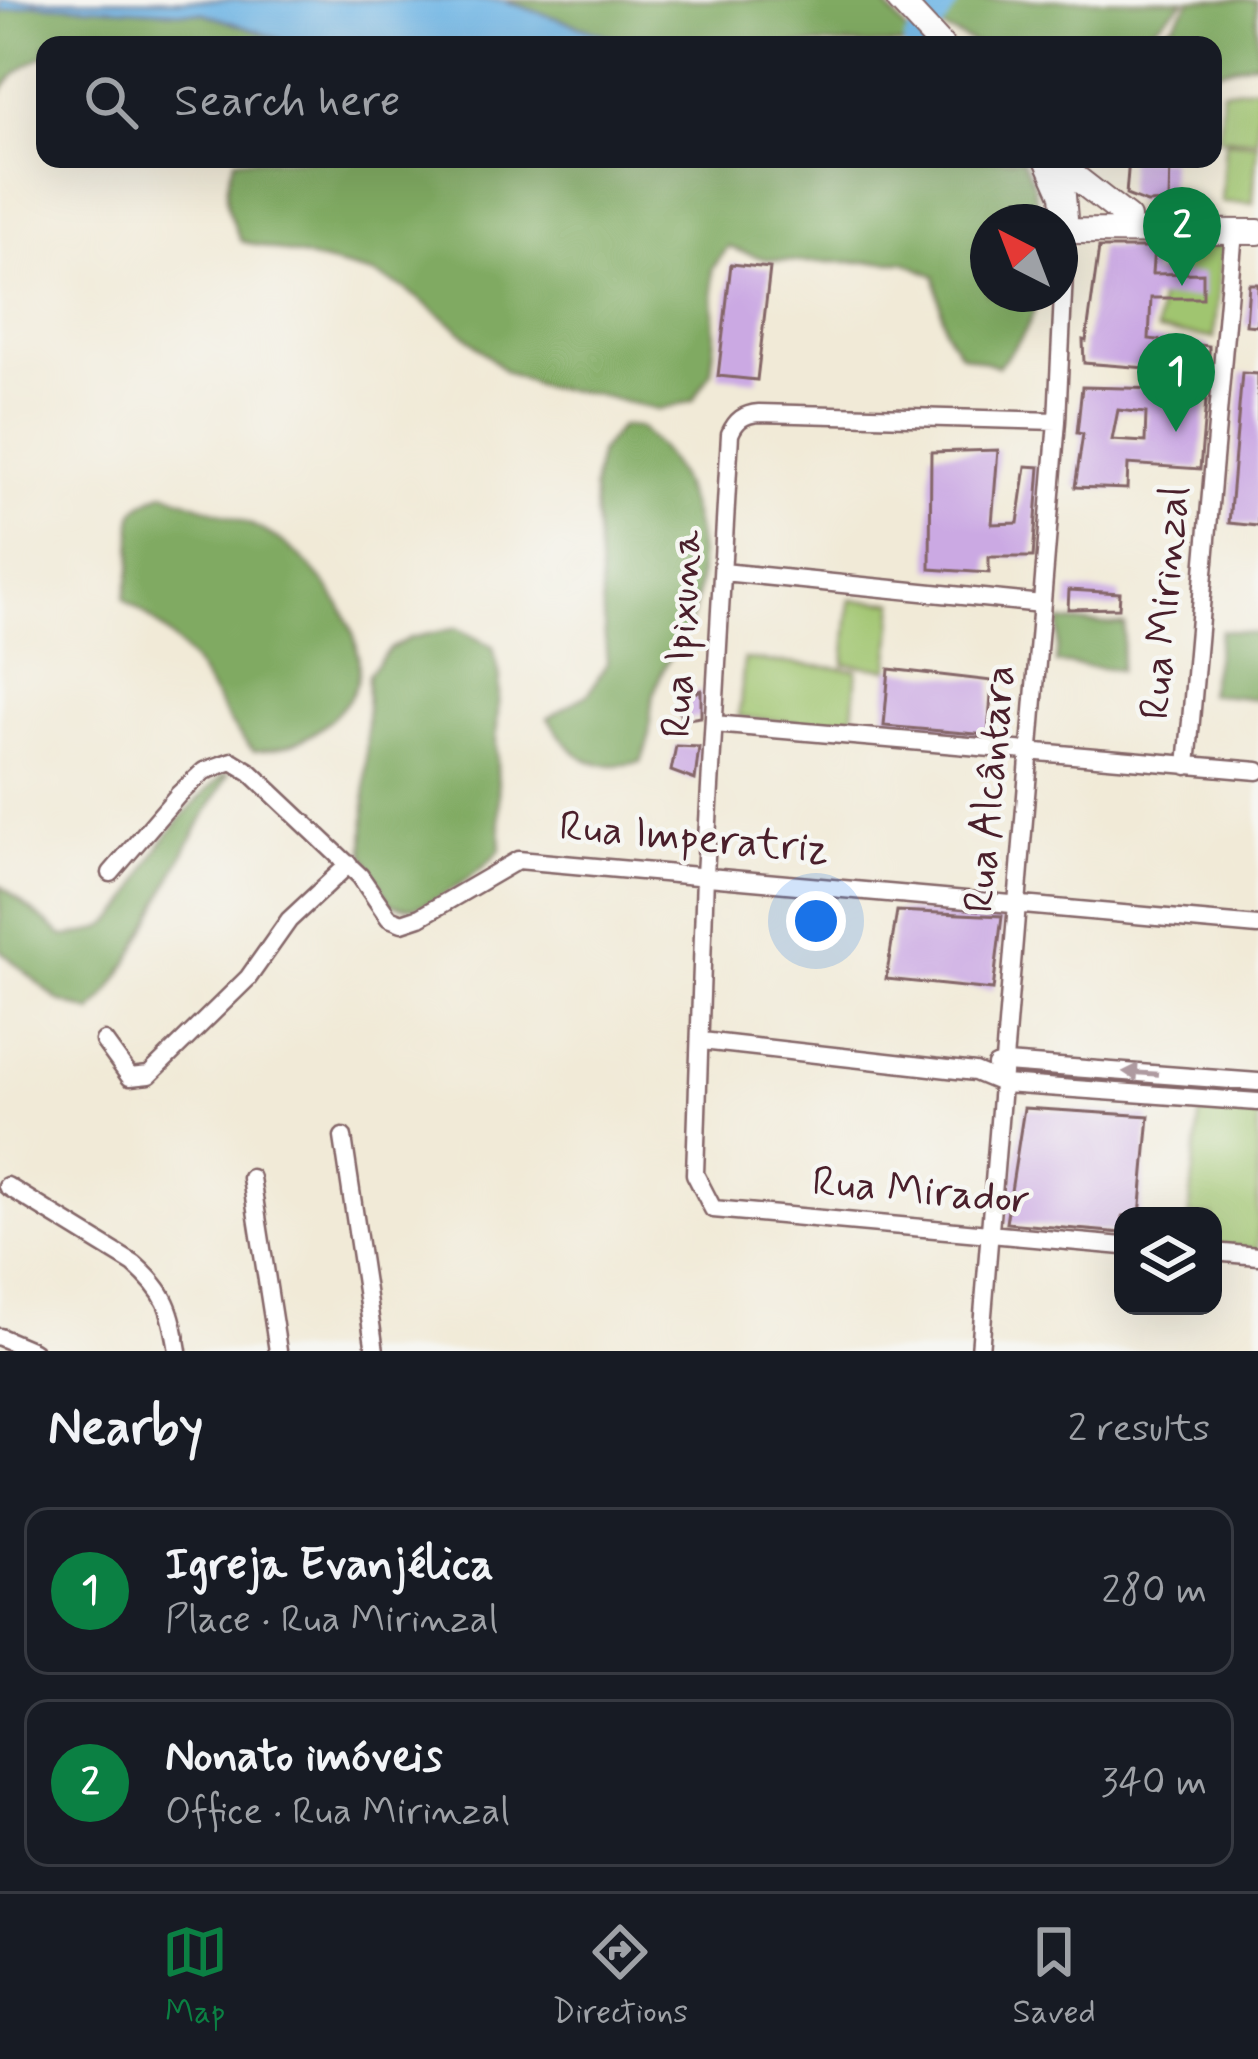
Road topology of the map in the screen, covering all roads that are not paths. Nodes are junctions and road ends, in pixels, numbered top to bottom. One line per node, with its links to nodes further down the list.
1 (899, 0): 2 (main road)
2 (932, 36)
3 (1052, 168): 5 (main road)
4 (1061, 168): 6 (main road)
5 (1064, 204)
6 (1128, 218): 7 (main road); 8 (main road)
7 (1258, 220)
8 (1078, 223)
9 (1078, 224): 10 (main road)
10 (1246, 232): 17 (street, Rua Mirinzal)
11 (1063, 312): 12 (street, Rua Alcântara)
12 (1057, 421): 13 (street, Rua Ipixuna); 14 (street, Rua Alcântara)
13 (723, 572): 14 (street); 15 (street, Rua Ipixuna)
14 (1042, 604): 16 (street, Rua Alcântara)
15 (714, 724): 16 (street); 21 (street, Rua Ipixuna)
16 (1030, 752): 17 (street); 22 (street, Rua Alcântara)
17 (1187, 766): 18 (street)
18 (1258, 771)
19 (349, 864): 20 (street, Rua Imperatriz); 21 (street, Rua Imperatriz); 24 (street)
20 (111, 873)
21 (705, 875): 22 (street, Rua Imperatriz); 25 (street, Rua Ipixuna)
22 (1018, 907): 23 (street, Rua Imperatriz); 26 (street, Rua Alcântara)
23 (1258, 926)
24 (104, 1041)
25 (703, 1041): 27 (street); 34 (street, Rua Ipixuna)
26 (1006, 1063): 27 (street); 28 (street, one-way to 26); 29 (street, Rua Alcântara)
27 (975, 1072): 29 (street)
28 (1258, 1082)
29 (1004, 1084): 30 (street); 35 (street, Rua Alcântara)
30 (1258, 1102)
31 (343, 1137): 43 (street)
32 (250, 1178): 42 (street)
33 (7, 1186): 41 (street)
34 (712, 1209): 35 (street, Rua Mirador)
35 (992, 1235): 36 (street, Rua Mirador); 44 (street, Rua Alcântara)
36 (1114, 1245)
37 (1222, 1253): 38 (street)
38 (1258, 1256)
39 (0, 1337): 40 (street)
40 (33, 1351)
41 (178, 1351)
42 (278, 1351)
43 (375, 1351)
44 (980, 1351)

